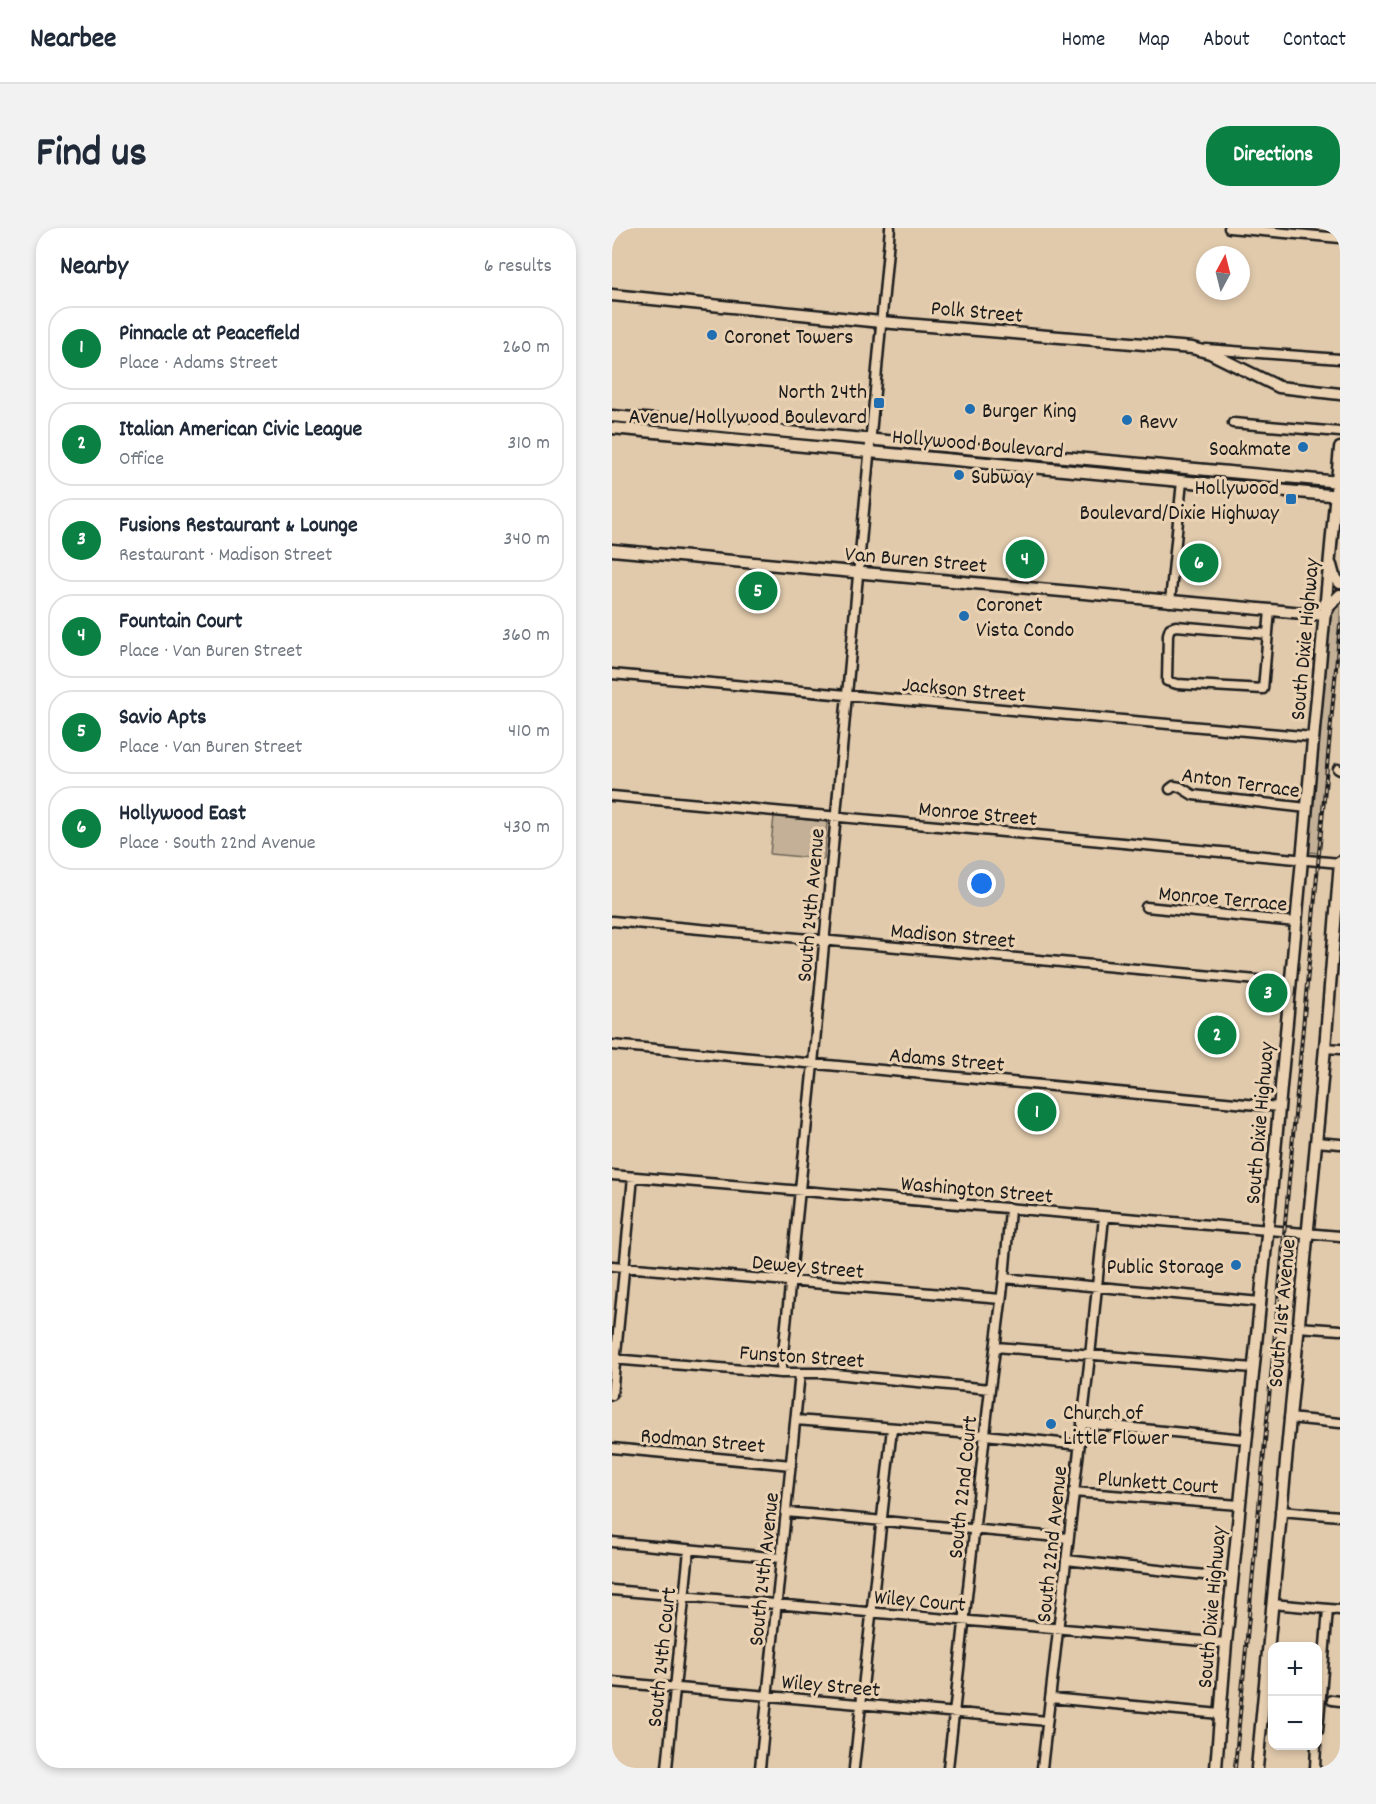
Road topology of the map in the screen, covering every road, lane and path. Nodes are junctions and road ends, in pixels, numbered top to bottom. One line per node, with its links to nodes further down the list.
1 (890, 228): 5 (street, South 24th Avenue)
2 (1229, 228): 3 (street)
3 (1340, 238)
4 (612, 295): 5 (main road, Polk Street)
5 (881, 322): 6 (main road, Polk Street); 13 (street, South 24th Avenue)
6 (1192, 348): 7 (street, Polk Street); 8 (main road)
7 (1340, 359)
8 (1340, 394)
9 (612, 416): 13 (main road, Hollywood Boulevard)
10 (1233, 423): 12 (street)
11 (612, 428): 16 (main road, Hollywood Boulevard)
12 (1340, 432)
13 (870, 440): 15 (main road, Hollywood Boulevard); 16 (street, South 24th Avenue)
14 (1340, 448): 21 (main road, South Dixie Highway)
15 (977, 449): 17 (main road); 18 (main road, Hollywood Boulevard)
16 (869, 452): 17 (main road, Hollywood Boulevard); 24 (street, South 24th Avenue)
17 (948, 459): 19 (main road, Hollywood Boulevard)
18 (1270, 477): 20 (main road); 21 (main road, Hollywood Boulevard)
19 (1182, 481): 20 (main road, Hollywood Boulevard); 27 (street)
20 (1272, 489): 21 (main road, Hollywood Boulevard)
21 (1338, 490): 23 (main road, South Dixie Highway)
22 (612, 550): 24 (main road, Van Buren Street)
23 (1330, 559): 25 (main road); 29 (main road, South Dixie Highway)
24 (858, 572): 27 (main road, Van Buren Street); 32 (street, South 24th Avenue)
25 (1340, 583)
26 (1340, 595): 29 (main road)
27 (1170, 602): 28 (main road, Van Buren Street)
28 (1270, 610): 29 (main road, Van Buren Street); 30 (street)
29 (1325, 615): 33 (main road, South Dixie Highway)
30 (1268, 634): 30 (street)
31 (612, 674): 32 (street, Jackson Street)
32 (846, 695): 33 (street, Jackson Street); 37 (street, South 24th Avenue)
33 (1313, 737): 36 (main road, South Dixie Highway)
34 (1170, 789): 36 (street, Anton Terrace)
35 (612, 796): 37 (street, Monroe Street)
36 (1307, 808): 38 (main road, South Dixie Highway)
37 (835, 816): 38 (street, Monroe Street); 43 (street, South 24th Avenue)
38 (1302, 859): 39 (street, Monroe Street); 42 (main road, South Dixie Highway)
39 (1340, 862): 44 (main road, South 21st Avenue)
40 (1146, 907): 42 (street, Monroe Terrace)
41 (612, 921): 43 (street, Madison Street)
42 (1296, 922): 45 (main road, South Dixie Highway)
43 (824, 940): 45 (street, Madison Street); 49 (street, South 24th Avenue)
44 (1337, 957): 47 (main road, South 21st Avenue)
45 (1291, 983): 50 (main road, South Dixie Highway)
46 (612, 1045): 49 (street, Adams Street)
47 (1325, 1048): 48 (street); 51 (main road, South 21st Avenue)
48 (1340, 1049)
49 (813, 1064): 50 (street, Adams Street); 55 (street, South 24th Avenue)
50 (1280, 1107): 58 (main road, South Dixie Highway)
51 (1316, 1142): 52 (street); 59 (main road, South 21st Avenue)
52 (1340, 1144)
53 (612, 1175): 54 (street, Washington Street)
54 (633, 1177): 55 (street, Washington Street); 62 (street)
55 (801, 1192): 56 (street, Washington Street); 64 (street, South 24th Avenue)
56 (1010, 1209): 57 (street, Washington Street); 63 (street, South 22nd Court)
57 (1104, 1217): 58 (street, Washington Street); 65 (street, South 22nd Avenue)
58 (1268, 1230): 59 (street, Washington Street); 67 (main road, South Dixie Highway)
59 (1307, 1233): 60 (street, Washington Street); 68 (main road, South 21st Avenue)
60 (1340, 1236)
61 (612, 1266): 62 (street, Dewey Street)
62 (624, 1266): 64 (street, Dewey Street); 72 (street)
63 (1004, 1278): 65 (street); 66 (street, South 22nd Court)
64 (791, 1281): 66 (street, Dewey Street); 74 (street, South 24th Avenue)
65 (1097, 1286): 67 (street); 71 (street, South 22nd Avenue)
66 (1001, 1299): 70 (street, South 22nd Court)
67 (1260, 1302): 73 (main road, South Dixie Highway)
68 (1298, 1327): 69 (street); 78 (main road, South 21st Avenue)
69 (1340, 1330)
70 (996, 1347): 71 (street); 76 (street, South 22nd Court)
71 (1090, 1356): 73 (street); 80 (street, South 22nd Avenue)
72 (613, 1359): 74 (street, Funston Street); 77 (street)
73 (1253, 1368): 84 (main road, South Dixie Highway)
74 (781, 1372): 75 (street, Funston Street)
75 (800, 1373): 76 (street, Funston Street); 79 (street, South 24th Avenue)
76 (990, 1389): 83 (street, South 22nd Court)
77 (612, 1395)
78 (1289, 1418): 81 (street); 90 (main road, South 21st Avenue)
79 (796, 1420): 82 (street, Rodman Street); 87 (street, South 24th Avenue)
80 (1082, 1423): 84 (street); 85 (street, South 22nd Avenue)
81 (1340, 1423)
82 (892, 1428): 83 (street, Rodman Street); 93 (street)
83 (985, 1435): 85 (street, Rodman Street); 94 (street, South 22nd Court)
84 (1245, 1439): 89 (main road, South Dixie Highway)
85 (1079, 1445): 88 (street, South 22nd Avenue)
86 (612, 1448): 87 (street, Rodman Street)
87 (790, 1465): 91 (street, South 24th Avenue)
88 (1073, 1492): 89 (street, Plunkett Court); 95 (street, South 22nd Avenue)
89 (1239, 1505): 100 (main road, South Dixie Highway)
90 (1280, 1511): 92 (street); 104 (main road, South 21st Avenue)
91 (786, 1512): 93 (street); 98 (street, South 24th Avenue)
92 (1340, 1516)
93 (881, 1520): 94 (street); 107 (street)
94 (974, 1528): 95 (street); 108 (street, South 22nd Court)
95 (1068, 1538): 99 (street, South 22nd Avenue)
96 (612, 1542): 97 (street)
97 (689, 1550): 98 (street); 102 (street, South 24th Court)
98 (781, 1558): 103 (street, South 24th Avenue)
99 (1066, 1560): 100 (street); 109 (street, South 22nd Avenue)
100 (1232, 1578): 110 (main road, South Dixie Highway)
101 (612, 1590): 102 (street, Wiley Court)
102 (684, 1596): 103 (street, Wiley Court); 112 (street, South 24th Court)
103 (777, 1604): 107 (street, Wiley Court); 113 (street, South 24th Avenue)
104 (1272, 1604): 105 (street); 127 (main road, South 21st Avenue)
105 (1328, 1609): 106 (street); 114 (street)
106 (1340, 1610)
107 (871, 1612): 108 (street, Wiley Court); 116 (street)
108 (964, 1621): 109 (street, Wiley Court); 117 (street, South 22nd Court)
109 (1059, 1629): 110 (street, Wiley Court); 115 (street, South 22nd Avenue)
110 (1226, 1643): 118 (main road, South Dixie Highway)
111 (612, 1682): 112 (street, Wiley Street)
112 (675, 1687): 113 (street, Wiley Street); 121 (street, South 24th Court)
113 (767, 1696): 116 (street, Wiley Street); 122 (street, South 24th Avenue)
114 (1320, 1696)
115 (1050, 1698): 118 (street); 119 (street, South 22nd Avenue)
116 (861, 1705): 117 (street, Wiley Street); 123 (street)
117 (954, 1712): 119 (street, Wiley Street); 124 (street, South 22nd Court)
118 (1220, 1714): 126 (main road, South Dixie Highway)
119 (1047, 1721): 125 (street, South 22nd Avenue)
120 (1316, 1750): 128 (street)
121 (667, 1768)
122 (760, 1768)
123 (854, 1768)
124 (948, 1768)
125 (1041, 1768)
126 (1216, 1768)
127 (1257, 1768)
128 (1315, 1768)

